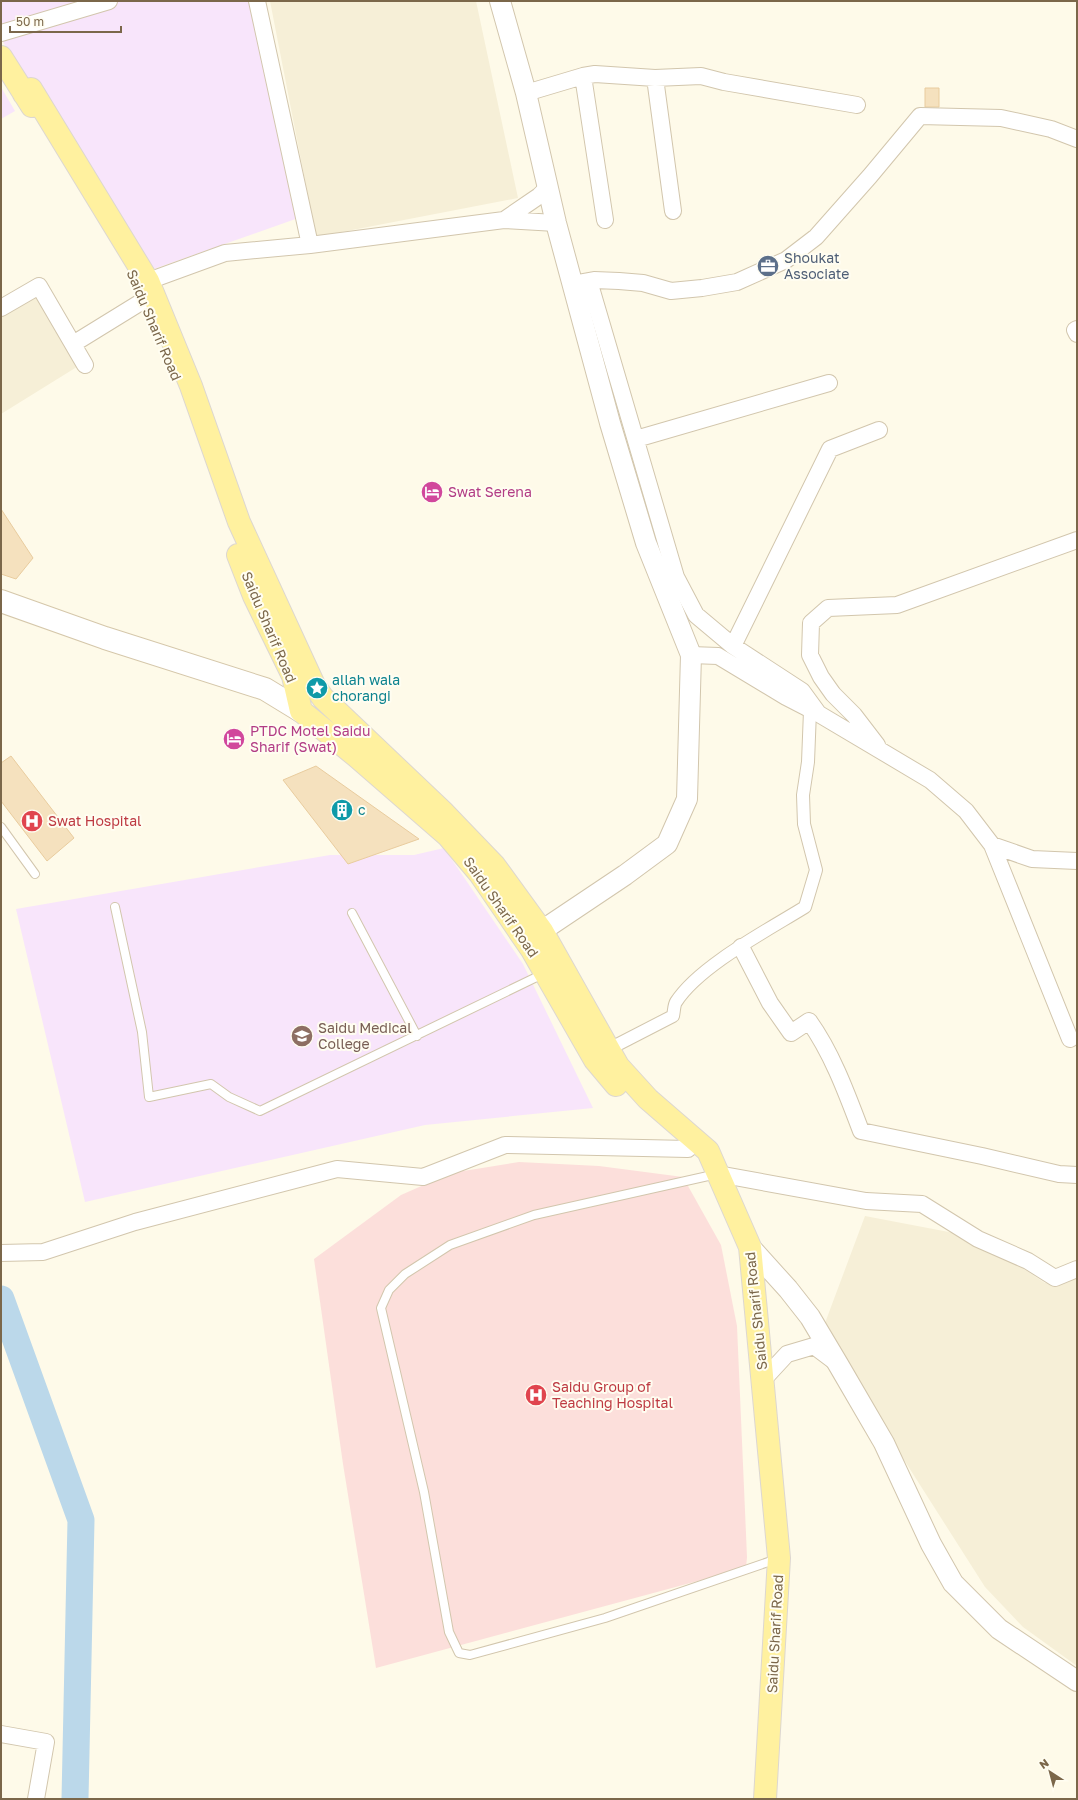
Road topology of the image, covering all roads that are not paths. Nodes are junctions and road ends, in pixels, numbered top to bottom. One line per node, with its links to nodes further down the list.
1 (109, 1): 4 (street)
2 (257, 1): 16 (street)
3 (500, 1): 8 (street)
4 (1, 33)
5 (1, 56): 18 (main road)
6 (583, 76): 7 (street); 8 (street); 14 (street)
7 (655, 78): 9 (street); 12 (street)
8 (526, 93): 11 (street)
9 (857, 105)
10 (1077, 139): 17 (street)
11 (548, 187): 13 (street); 15 (street)
12 (673, 211)
13 (504, 220): 15 (street); 16 (street)
14 (605, 220)
15 (556, 223): 17 (street)
16 (310, 245): 18 (street)
17 (581, 283): 27 (street); 31 (street)
18 (145, 288): 22 (street); 25 (main road)
19 (1, 308): 22 (street)
20 (1077, 329): 21 (street)
21 (1077, 334)
22 (73, 344): 23 (street)
23 (85, 366)
24 (829, 383): 27 (street)
25 (186, 388): 32 (main road, Saidu Sharif Road); 33 (main road)
26 (879, 430): 30 (street)
27 (636, 439): 30 (street)
28 (1077, 540): 36 (street)
29 (1, 601): 34 (main road)
30 (733, 646): 35 (street)
31 (691, 655): 35 (street); 44 (street)
32 (293, 676): 33 (main road); 34 (main road, Saidu Sharif Road)
33 (323, 698): 37 (main road)
34 (301, 711): 37 (main road)
35 (815, 713): 36 (street); 45 (street)
36 (881, 751): 39 (street)
37 (439, 818): 44 (main road)
38 (1, 827): 41 (lane)
39 (992, 844): 40 (street); 48 (street)
40 (1077, 862)
41 (35, 874)
42 (115, 907): 47 (lane)
43 (352, 913): 47 (lane)
44 (534, 936): 46 (main road, Saidu Sharif Road); 49 (main road)
45 (741, 947): 49 (street); 52 (street)
46 (546, 973): 47 (lane); 50 (main road, Saidu Sharif Road)
47 (417, 1036)
48 (1070, 1039)
49 (608, 1050): 51 (main road)
50 (688, 1150): 51 (main road, Saidu Sharif Road); 54 (street)
51 (718, 1174): 53 (main road, Saidu Sharif Road); 55 (street); 58 (lane)
52 (1077, 1175)
53 (750, 1247): 56 (street); 57 (main road, Saidu Sharif Road)
54 (1, 1253)
55 (1077, 1269)
56 (838, 1364): 57 (street); 59 (street)
57 (763, 1380): 58 (main road, Saidu Sharif Road)
58 (779, 1558): 62 (main road, Saidu Sharif Road)
59 (1077, 1681)
60 (1, 1734): 61 (street)
61 (36, 1799)
62 (766, 1799)

